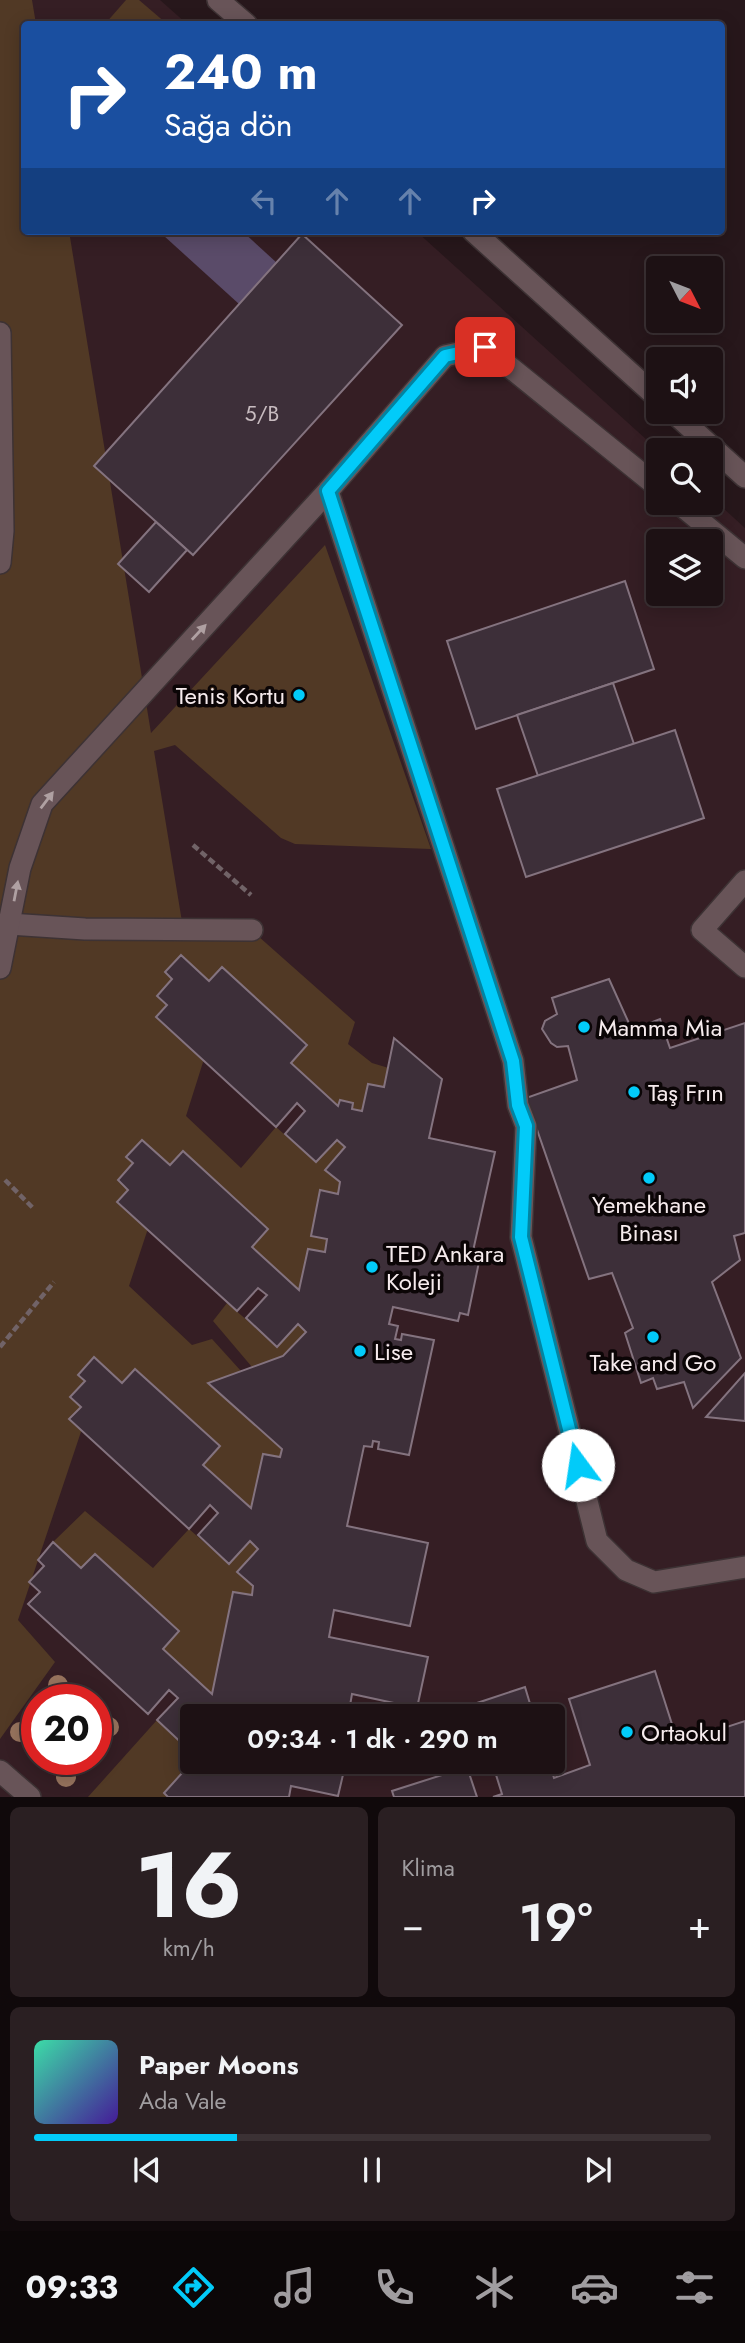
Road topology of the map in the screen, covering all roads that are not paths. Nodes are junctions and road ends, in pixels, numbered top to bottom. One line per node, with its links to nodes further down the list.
1 (218, 0): 2 (street)
2 (242, 21)
3 (477, 235): 5 (street)
4 (0, 333): 12 (street)
5 (646, 387)
6 (686, 424): 8 (street)
7 (646, 477): 9 (street)
8 (745, 477)
9 (328, 491): 14 (street, one-way to 9); 18 (street)
10 (693, 515): 11 (street)
11 (745, 558)
12 (0, 563)
13 (745, 881): 16 (street)
14 (9, 924): 15 (street); 17 (street)
15 (252, 930)
16 (745, 967)
17 (0, 968)
18 (745, 1567)
19 (0, 1771): 20 (street)
20 (30, 1797)

